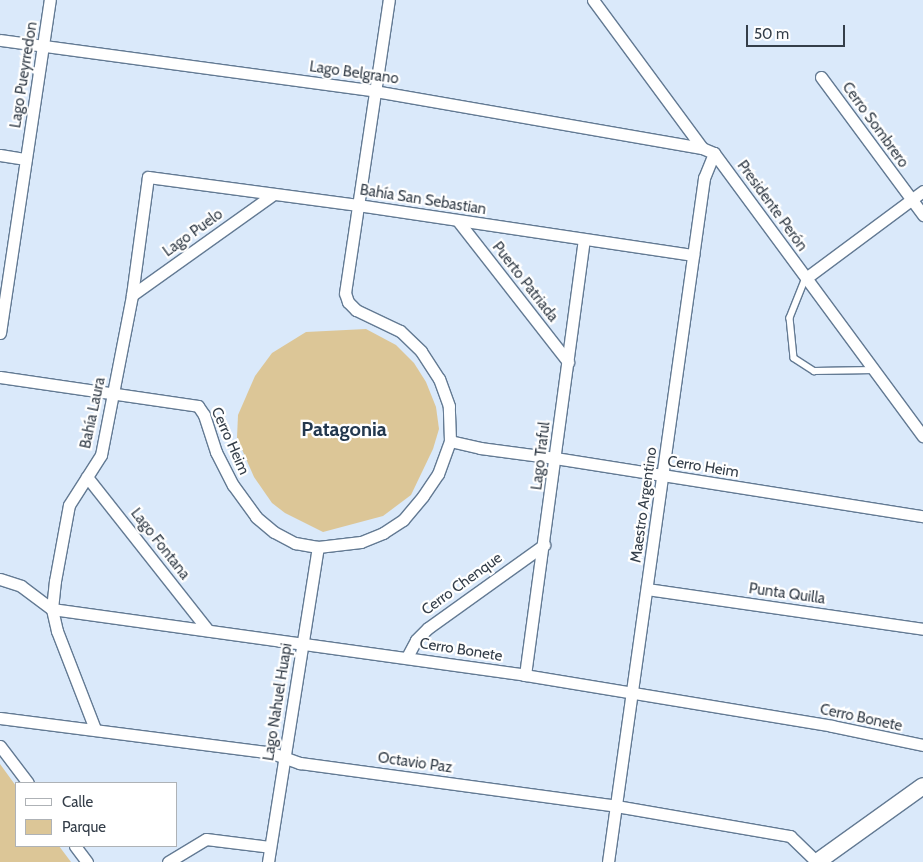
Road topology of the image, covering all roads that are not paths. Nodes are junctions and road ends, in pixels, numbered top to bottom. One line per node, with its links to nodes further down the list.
1 (50, 0): 5 (street, Lago Pueyrredon)
2 (389, 0): 7 (street)
3 (593, 0): 8 (street)
4 (0, 40): 5 (street, Lago Belgrano)
5 (44, 46): 7 (street, Lago Belgrano); 11 (street, Lago Pueyrredon)
6 (821, 77): 15 (street, Cerro Sombrero)
7 (376, 91): 8 (street, Lago Belgrano); 16 (street)
8 (702, 148): 9 (street)
9 (714, 153): 20 (street, Maestro Argentino); 22 (street, Presidente Perón)
10 (0, 155): 11 (street)
11 (26, 159): 21 (street, Lago Pueyrredon)
12 (148, 177): 14 (street, Bahía San Sebastian); 23 (street, Bahía Laura)
13 (923, 191): 15 (street)
14 (272, 195): 16 (street, Bahía San Sebastian); 23 (street, Lago Puelo)
15 (912, 200): 17 (street, Cerro Sombrero); 22 (street)
16 (358, 205): 18 (street, Bahía San Sebastian); 30 (street, Cerro Heim)
17 (923, 215)
18 (458, 221): 19 (street, Bahía San Sebastian); 25 (street, Puerto Patriada)
19 (584, 240): 20 (street, Bahía San Sebastian); 25 (street, Lago Traful)
20 (694, 254): 32 (street, Maestro Argentino)
21 (5, 271): 24 (street, Lago Pueyrredon)
22 (806, 278): 26 (street, Presidente Perón); 26 (lane)
23 (132, 295): 28 (street, Bahía Laura)
24 (0, 333)
25 (568, 362): 31 (street, Lago Traful)
26 (875, 370): 29 (street, Presidente Perón)
27 (0, 377): 28 (street, Cerro Heim)
28 (113, 393): 33 (street, Bahía Laura); 36 (street, Cerro Heim)
29 (923, 436)
30 (450, 441): 31 (street, Cerro Heim); 36 (street, Cerro Heim)
31 (555, 458): 32 (street, Cerro Heim); 35 (street, Lago Traful)
32 (663, 476): 34 (street, Cerro Heim); 38 (street, Maestro Argentino)
33 (87, 477): 39 (street, Bahía Laura); 41 (street, Lago Fontana)
34 (923, 516)
35 (544, 545): 43 (street, Cerro Chenque); 44 (street, Lago Traful)
36 (318, 547): 42 (street, Lago Nahuel Huapi)
37 (0, 579): 39 (street, Cerro Bonete)
38 (647, 589): 40 (street, Punta Quilla); 45 (street, Maestro Argentino)
39 (52, 609): 41 (street, Cerro Bonete); 47 (street, Bahía Laura)
40 (923, 629)
41 (208, 630): 42 (street, Cerro Bonete)
42 (303, 643): 43 (street, Cerro Bonete); 50 (street, Lago Nahuel Huapi)
43 (407, 657): 44 (street, Cerro Bonete)
44 (525, 675): 45 (street, Cerro Bonete)
45 (632, 693): 48 (street, Cerro Bonete); 53 (street, Maestro Argentino)
46 (0, 718): 47 (street, Octavio Paz)
47 (95, 729): 50 (street, Octavio Paz)
48 (923, 745)
49 (0, 746): 51 (street)
50 (285, 757): 53 (street, Octavio Paz); 54 (street, Lago Nahuel Huapi)
51 (27, 782)
52 (923, 786): 60 (street)
53 (616, 806): 59 (street, Maestro Argentino); 60 (street, Octavio Paz)
54 (270, 846): 57 (street); 58 (street, Lago Nahuel Huapi)
55 (76, 847): 56 (street)
56 (87, 862)
57 (168, 862)
58 (268, 862)
59 (608, 862)
60 (817, 862)

